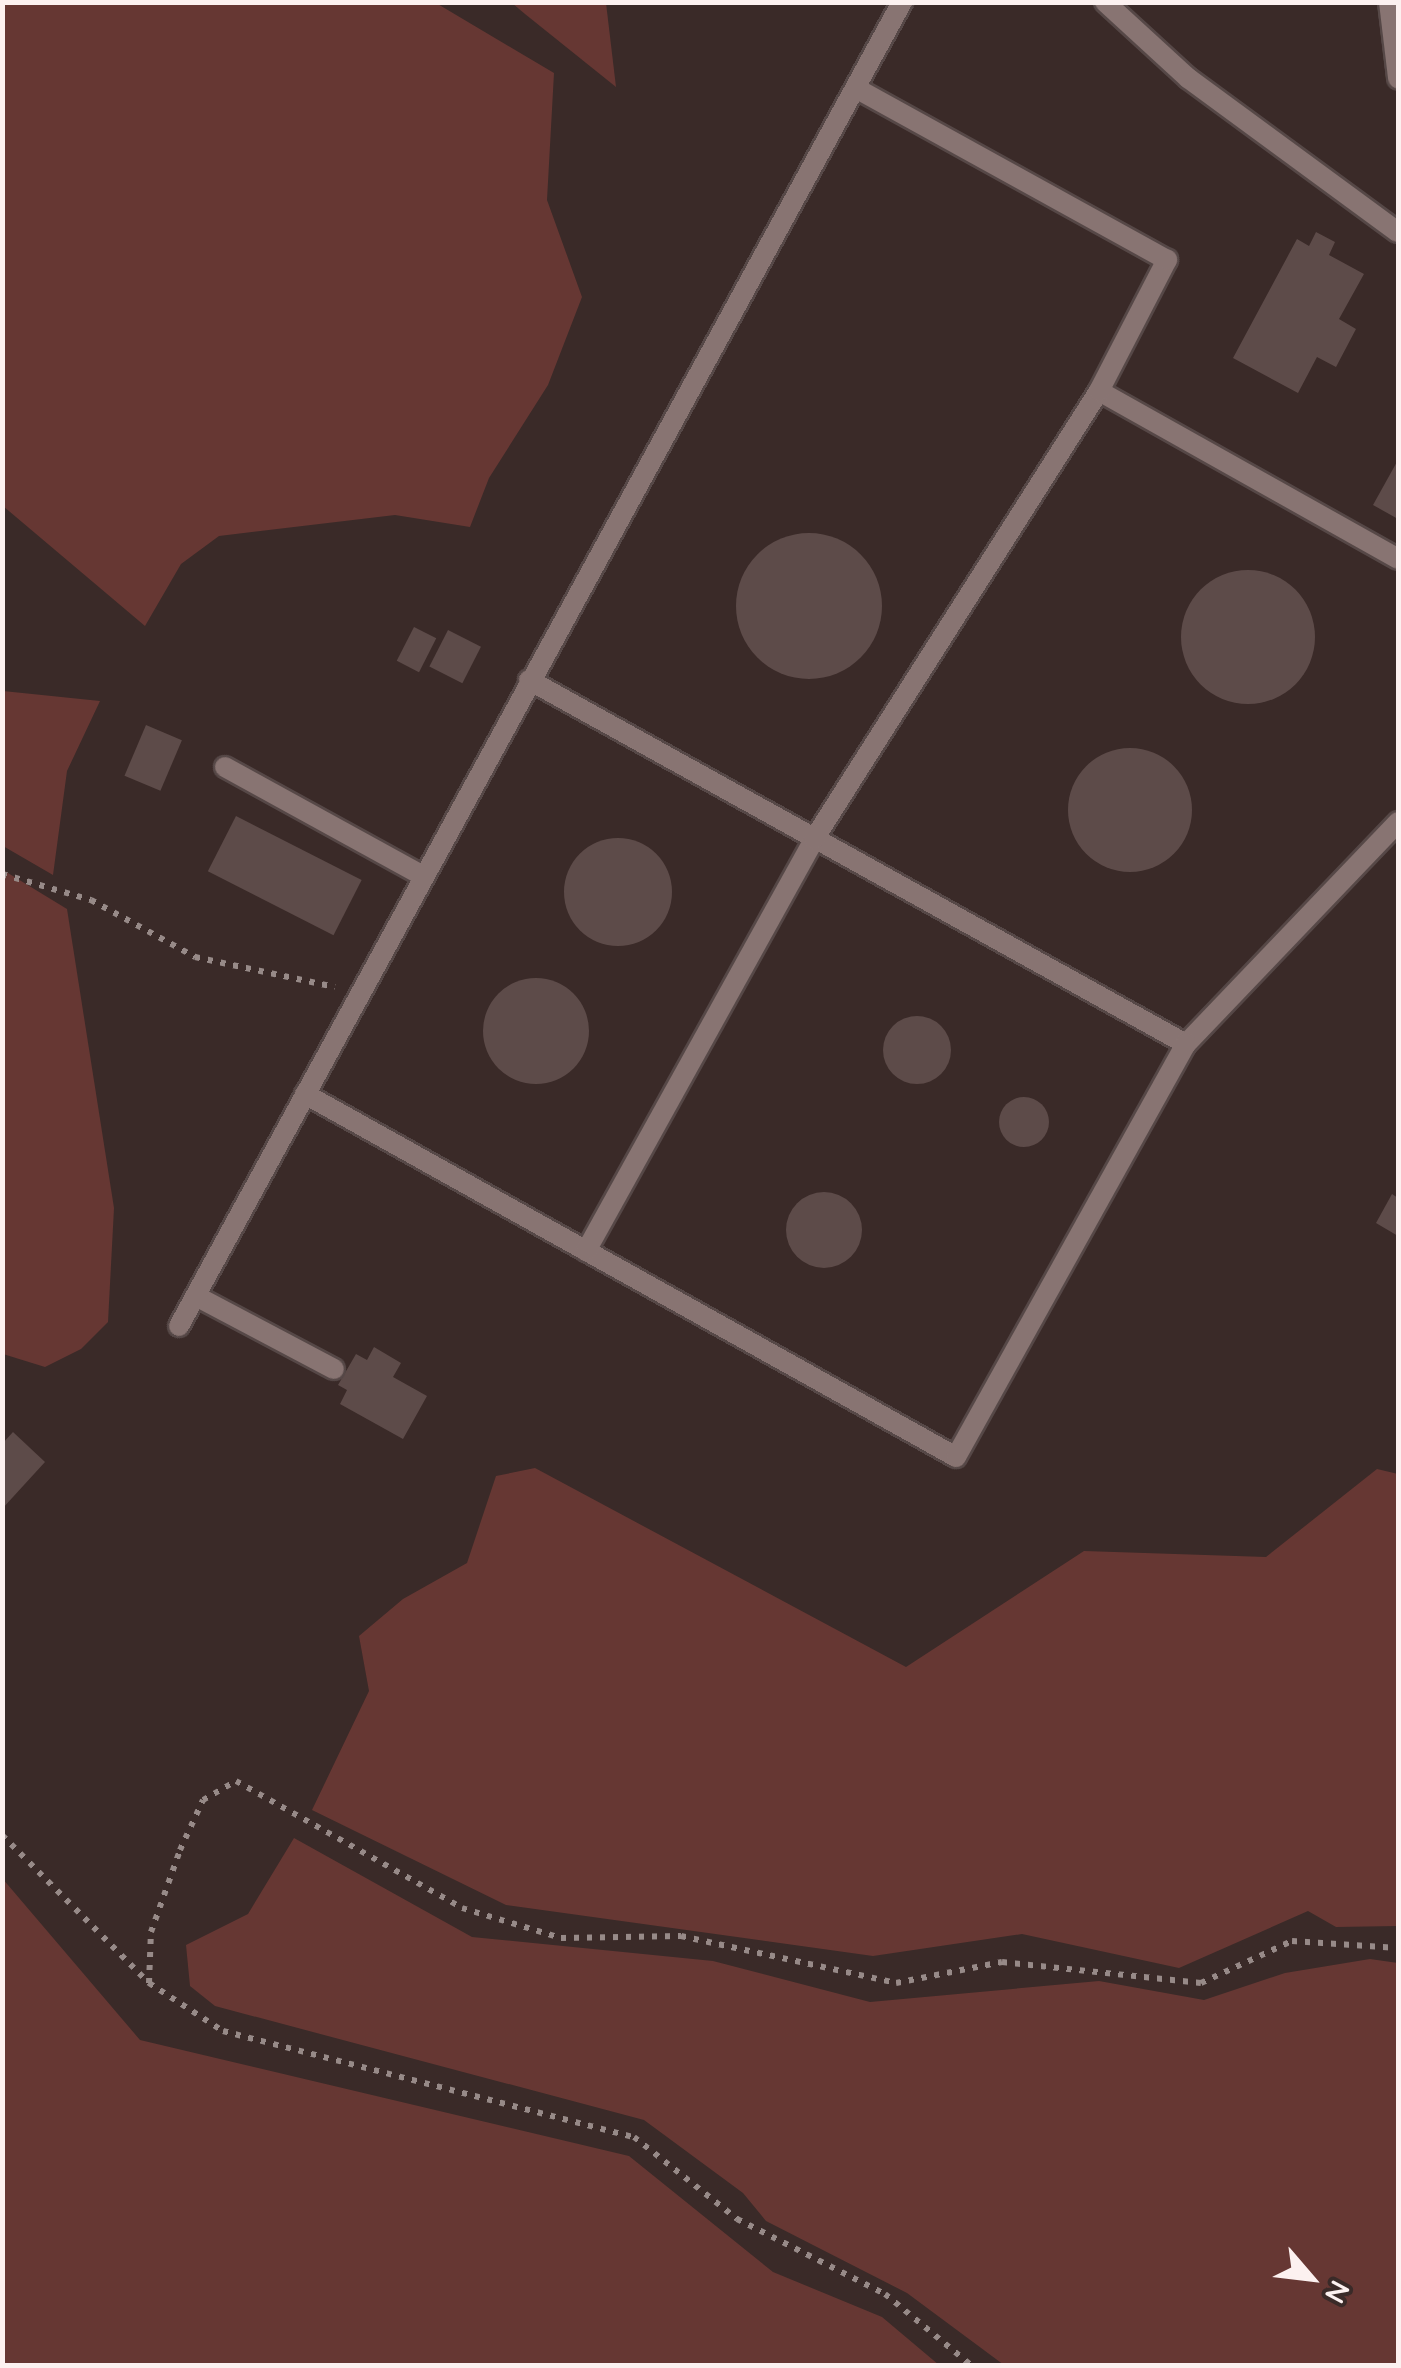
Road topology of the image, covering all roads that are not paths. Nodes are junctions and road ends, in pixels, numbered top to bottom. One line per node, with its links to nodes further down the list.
1 (902, 2): 5 (lane)
2 (1105, 2): 6 (lane)
3 (1389, 2): 4 (lane)
4 (1398, 78)
5 (856, 88): 7 (lane); 9 (lane)
6 (1398, 232)
7 (1099, 391): 8 (lane); 12 (lane)
8 (1398, 558)
9 (529, 680): 12 (lane); 13 (lane)
10 (225, 767): 13 (lane)
11 (1398, 822): 14 (lane)
12 (814, 839): 14 (lane); 16 (lane)
13 (423, 876): 15 (lane)
14 (1186, 1044): 16 (lane)
15 (305, 1094): 16 (lane); 17 (lane)
16 (586, 1250)
17 (196, 1296): 18 (lane); 19 (lane)
18 (178, 1326)
19 (334, 1369)

